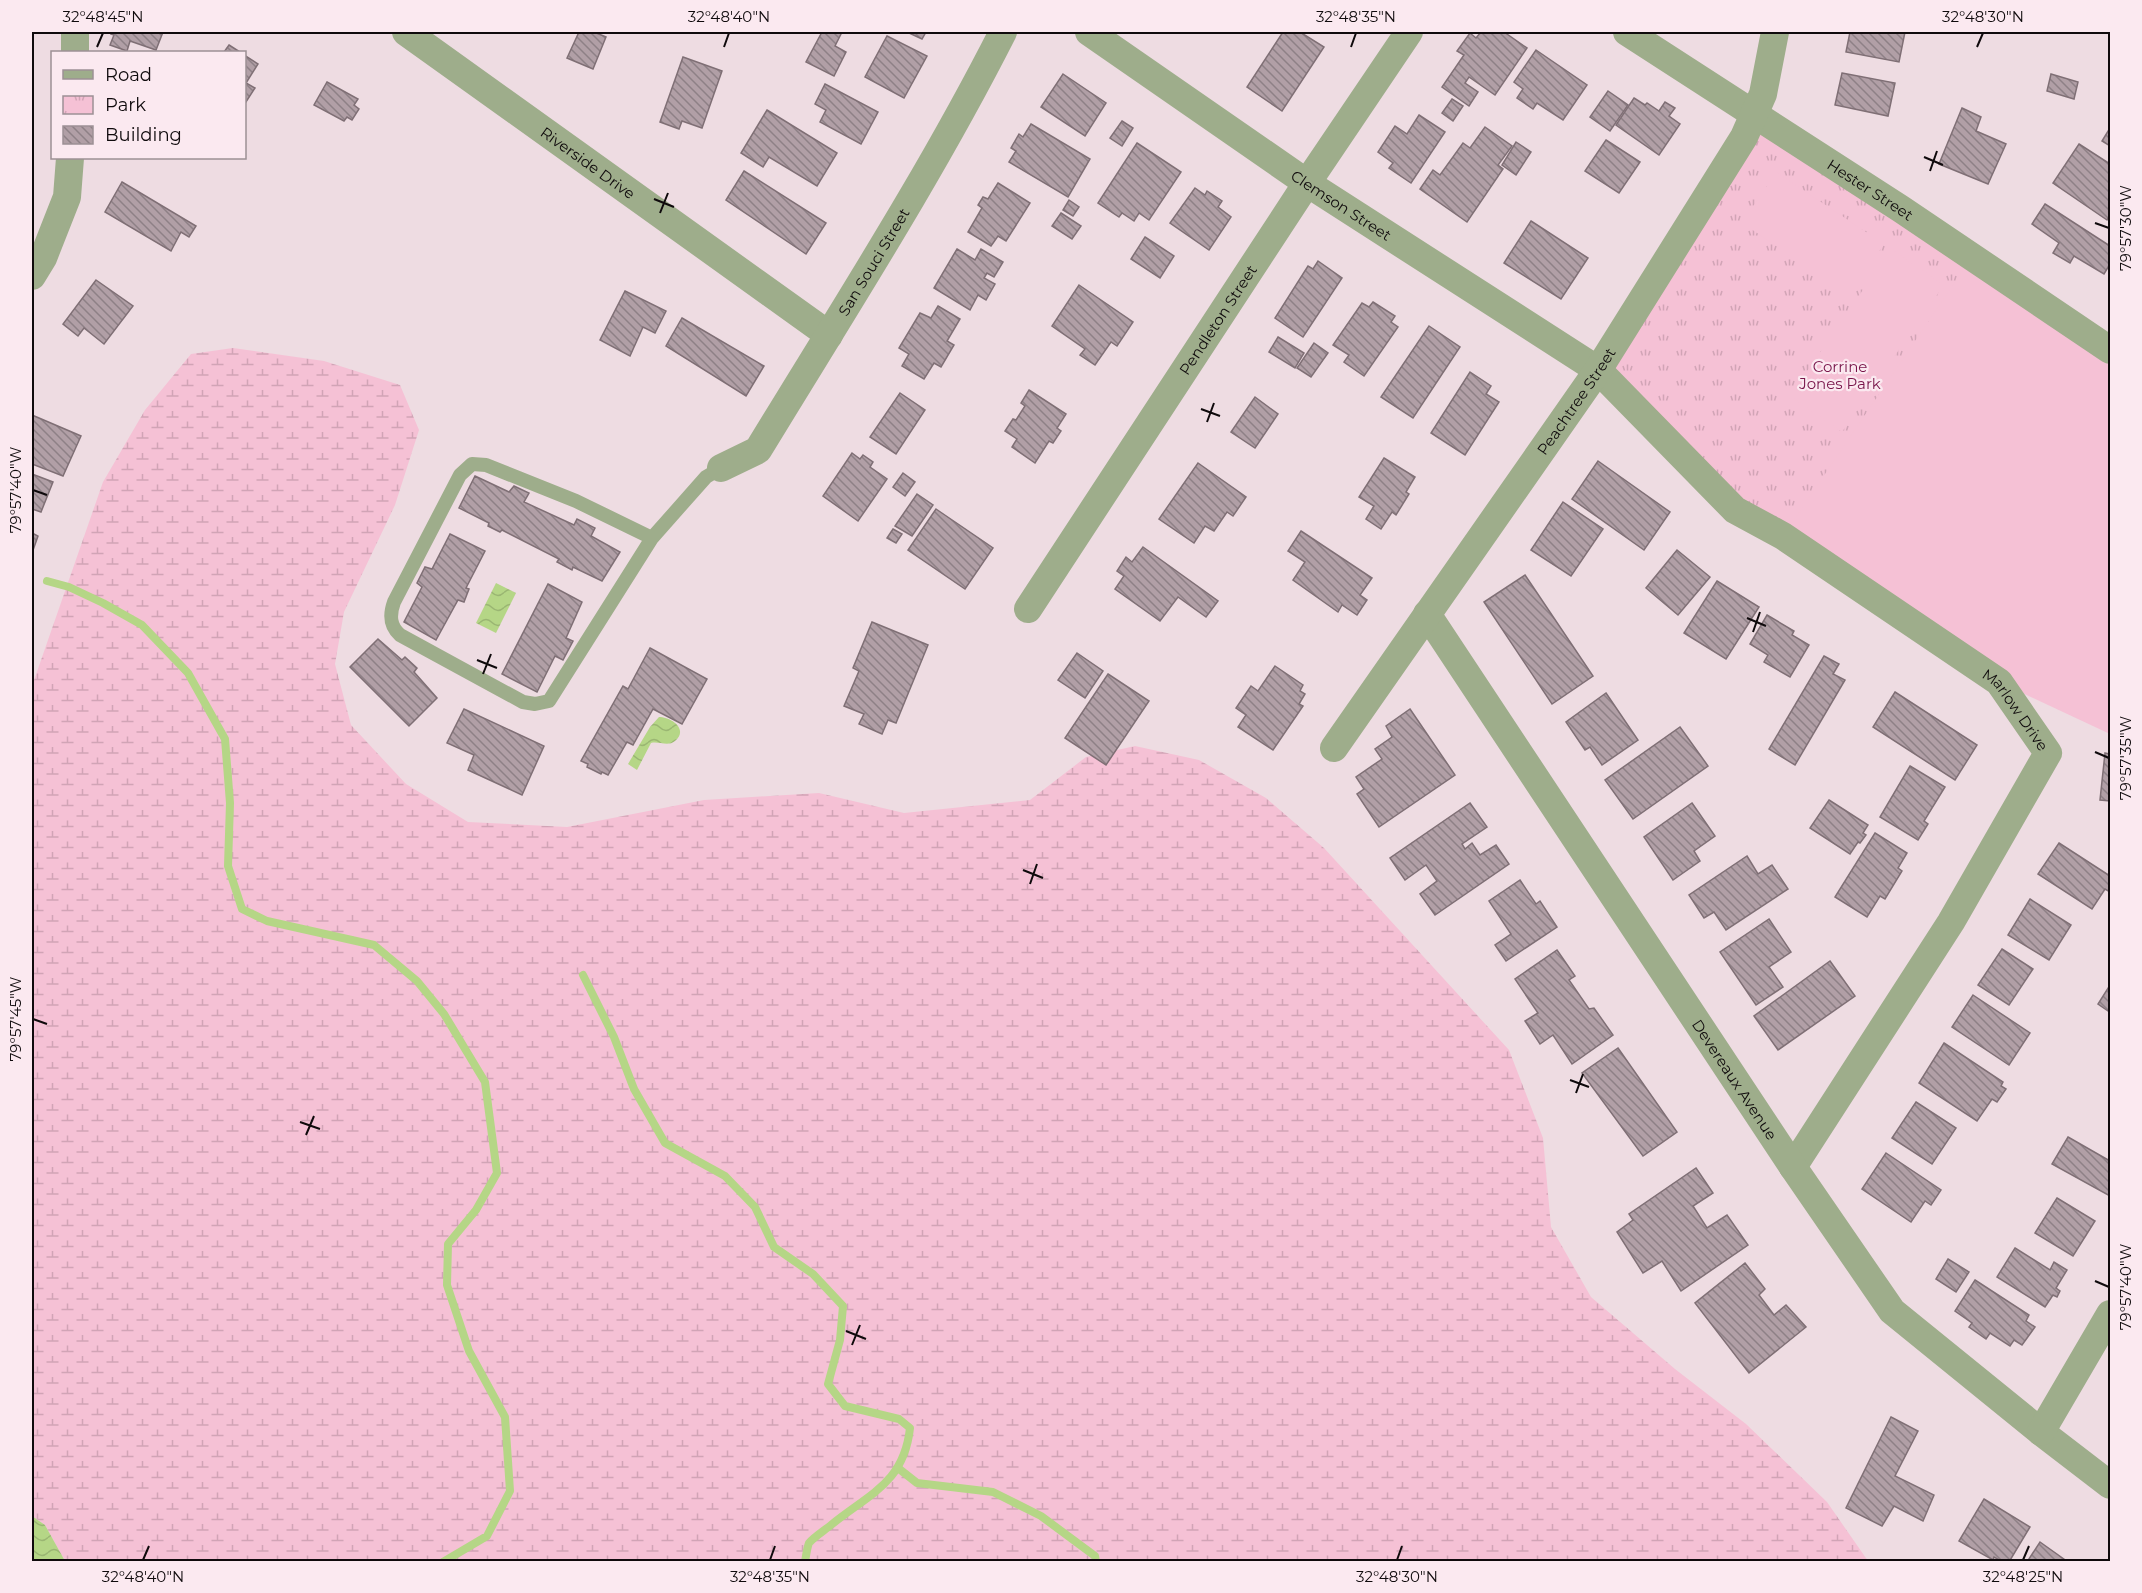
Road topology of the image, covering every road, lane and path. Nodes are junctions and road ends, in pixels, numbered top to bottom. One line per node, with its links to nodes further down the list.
1 (75, 32): 8 (street)
2 (406, 32): 13 (street, Riverside Drive)
3 (1003, 32): 13 (street, San Souci Street)
4 (1089, 32): 11 (street, Clemson Street)
5 (1409, 32): 11 (street, Pendleton Street)
6 (1627, 32): 9 (street, Hester Street)
7 (1775, 32): 9 (street, Peachtree Street)
8 (75, 51)
9 (1753, 114): 14 (street, Hester Street); 15 (street, Peachtree Street)
10 (70, 159): 12 (street)
11 (1307, 183): 15 (street, Clemson Street); 18 (street, Pendleton Street)
12 (32, 276)
13 (829, 335): 16 (street, San Souci Street)
14 (2110, 350)
15 (1598, 370): 19 (street, Peachtree Street); 21 (street, Marlow Drive)
16 (721, 468): 17 (lane)
17 (652, 538): 17 (lane)
18 (1028, 609)
19 (1428, 614): 20 (street, Peachtree Street); 21 (street, Devereaux Avenue)
20 (1334, 748)
21 (1793, 1167): 23 (street, Devereaux Avenue)
22 (2110, 1314): 23 (street)
23 (2041, 1432): 24 (street, Devereaux Avenue)
24 (2110, 1485)

